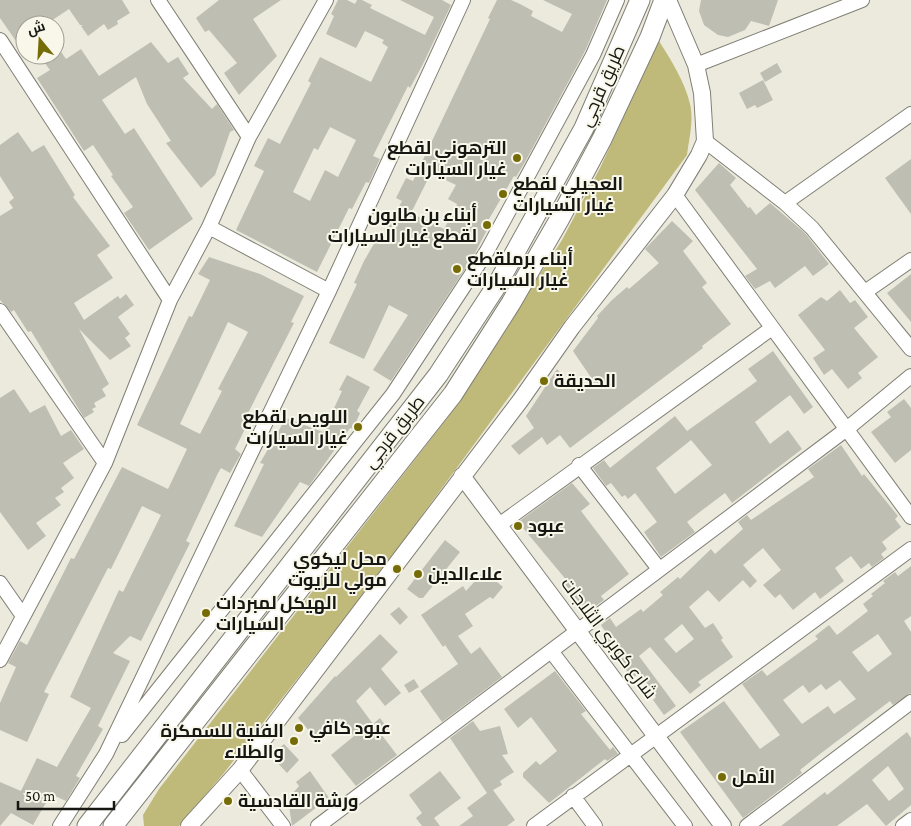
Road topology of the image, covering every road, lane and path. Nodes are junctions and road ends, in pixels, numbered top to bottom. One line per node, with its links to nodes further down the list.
1 (158, 0): 12 (street)
2 (326, 0): 12 (street)
3 (464, 0): 18 (street)
4 (617, 0): 42 (street)
5 (640, 0): 36 (highway, طريق قرجي)
6 (664, 0): 38 (highway, طريق قرجي)
7 (668, 0): 10 (main road)
8 (862, 0): 10 (street)
9 (0, 40): 20 (street)
10 (696, 65): 13 (main road)
11 (911, 114): 15 (street)
12 (249, 137): 16 (street)
13 (706, 141): 14 (main road); 15 (street)
14 (675, 196): 22 (street); 28 (main road)
15 (785, 203): 19 (street)
16 (209, 228): 18 (street); 20 (street)
17 (911, 260): 19 (street)
18 (329, 291): 42 (street)
19 (865, 292): 23 (street)
20 (170, 300): 26 (street)
21 (0, 311): 26 (street)
22 (772, 328): 25 (street); 27 (street)
23 (911, 349)
24 (911, 376): 25 (street)
25 (848, 428): 29 (street); 32 (street)
26 (105, 463): 34 (street)
27 (579, 466): 30 (street); 32 (street)
28 (462, 476): 30 (main road, شارع كوبري الثلاجات); 44 (main road)
29 (911, 516)
30 (499, 525): 35 (main road, شارع كوبري الثلاجات)
31 (911, 549): 41 (street)
32 (659, 569): 35 (street)
33 (0, 583): 34 (street)
34 (23, 616): 39 (street)
35 (578, 630): 37 (street); 41 (main road, شارع كوبري الثلاجات)
36 (231, 641): 38 (highway); 48 (highway, طريق قرجي)
37 (551, 651): 43 (street); 52 (street)
38 (248, 654): 49 (highway, طريق قرجي)
39 (0, 660)
40 (911, 702): 57 (street)
41 (657, 737): 43 (street); 56 (main road, شارع كوبري الثلاجات)
42 (106, 754): 47 (street)
43 (631, 756): 45 (street); 55 (street)
44 (240, 770): 50 (main road); 51 (street)
45 (573, 796): 53 (street); 54 (street)
46 (911, 820): 58 (street)
47 (60, 826)
48 (87, 826)
49 (113, 826)
50 (189, 826)
51 (283, 826)
52 (318, 826)
53 (534, 826)
54 (595, 826)
55 (685, 826)
56 (723, 826)
57 (747, 826)
58 (903, 826)

